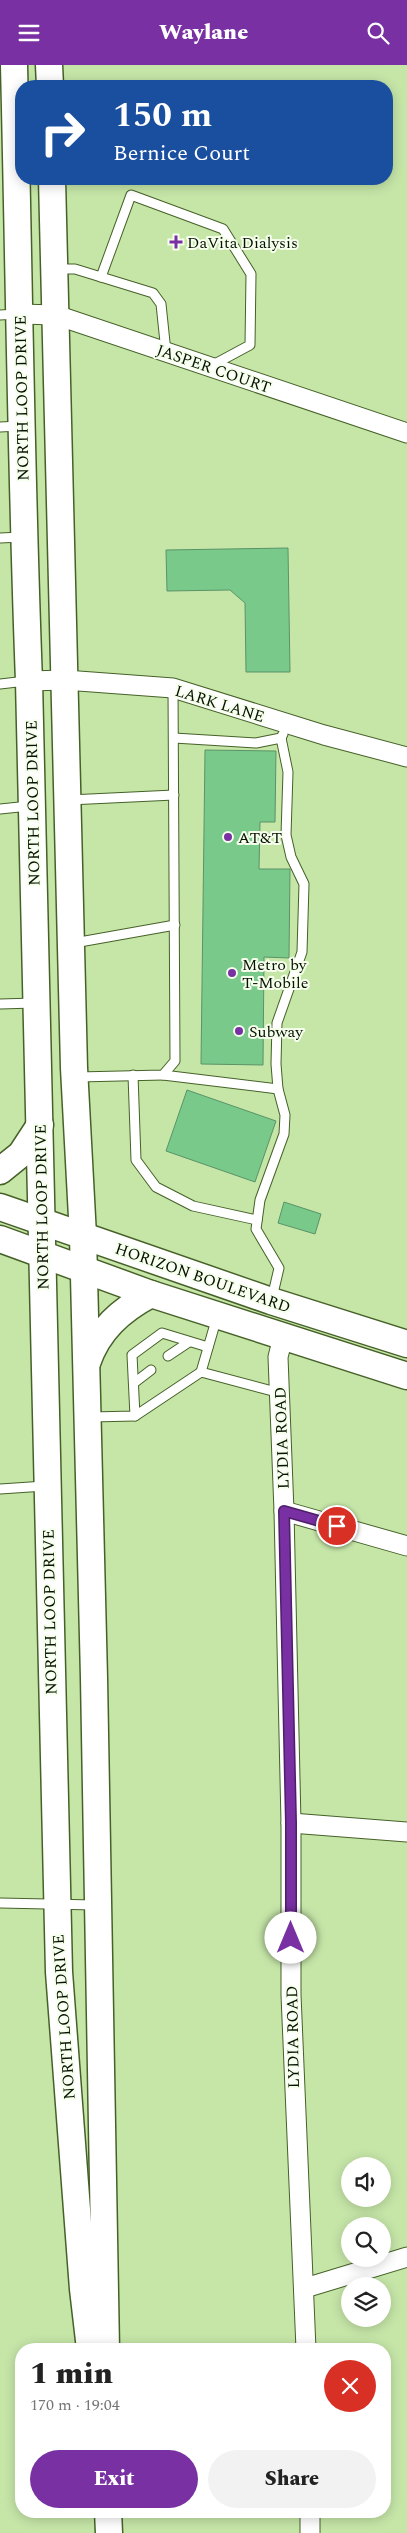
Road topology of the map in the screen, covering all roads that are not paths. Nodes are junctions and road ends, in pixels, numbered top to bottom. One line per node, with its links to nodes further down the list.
1 (14, 65): 7 (main road, NORTH LOOP DRIVE)
2 (49, 65): 3 (main road)
3 (50, 80)
4 (52, 185): 5 (main road, NORTH LOOP DRIVE)
5 (55, 269): 6 (lane); 8 (main road, NORTH LOOP DRIVE)
6 (101, 277): 9 (lane); 10 (lane)
7 (10, 314): 8 (street, JASPER COURT); 11 (main road, NORTH LOOP DRIVE)
8 (56, 315): 9 (street, JASPER COURT); 14 (main road, NORTH LOOP DRIVE)
9 (166, 352): 10 (street, JASPER COURT)
10 (210, 367): 12 (street, JASPER COURT)
11 (12, 426): 13 (main road, NORTH LOOP DRIVE)
12 (407, 433)
13 (12, 537): 15 (main road, NORTH LOOP DRIVE)
14 (65, 680): 15 (street, LARK LANE); 17 (street, LARK LANE); 22 (main road, NORTH LOOP DRIVE)
15 (29, 681): 16 (lane); 23 (main road, NORTH LOOP DRIVE)
16 (0, 684)
17 (173, 688): 18 (street, LARK LANE); 19 (lane)
18 (286, 731): 19 (lane); 20 (street, LARK LANE); 32 (lane)
19 (174, 738): 21 (lane)
20 (407, 757)
21 (174, 795): 22 (lane); 25 (lane)
22 (69, 800): 26 (main road, NORTH LOOP DRIVE)
23 (32, 806): 24 (lane); 27 (main road, NORTH LOOP DRIVE)
24 (0, 809)
25 (175, 925): 26 (lane); 30 (lane)
26 (72, 943): 31 (main road, NORTH LOOP DRIVE)
27 (37, 1003): 28 (lane); 33 (main road, NORTH LOOP DRIVE)
28 (0, 1004)
29 (133, 1075): 30 (lane); 31 (lane); 36 (lane)
30 (164, 1075): 32 (lane)
31 (74, 1077): 38 (main road, NORTH LOOP DRIVE)
32 (278, 1089): 36 (lane)
33 (40, 1125): 34 (main road); 37 (main road, NORTH LOOP DRIVE)
34 (0, 1171)
35 (0, 1207): 37 (main road, HORIZON BOULEVARD)
36 (257, 1220): 43 (lane)
37 (42, 1222): 38 (main road, HORIZON BOULEVARD); 40 (main road, NORTH LOOP DRIVE)
38 (83, 1236): 41 (main road, NORTH LOOP DRIVE); 43 (main road, HORIZON BOULEVARD)
39 (0, 1239): 40 (main road, HORIZON BOULEVARD)
40 (41, 1254): 41 (main road, HORIZON BOULEVARD); 58 (main road, NORTH LOOP DRIVE)
41 (84, 1269): 42 (main road, HORIZON BOULEVARD); 50 (main road, NORTH LOOP DRIVE)
42 (151, 1294): 44 (main road, HORIZON BOULEVARD); 50 (main road)
43 (271, 1301): 47 (main road, HORIZON BOULEVARD)
44 (217, 1315): 45 (main road, HORIZON BOULEVARD); 48 (lane)
45 (283, 1337): 53 (main road, HORIZON BOULEVARD); 55 (street, LYDIA ROAD)
46 (189, 1342): 48 (lane); 49 (lane); 54 (lane)
47 (407, 1344)
48 (208, 1347): 52 (lane)
49 (168, 1356)
50 (85, 1369): 57 (main road, NORTH LOOP DRIVE)
51 (151, 1370): 54 (lane)
52 (201, 1372): 55 (lane); 56 (lane)
53 (407, 1375)
54 (134, 1383): 56 (lane)
55 (280, 1393): 60 (street, LYDIA ROAD)
56 (135, 1416): 57 (lane)
57 (86, 1417): 66 (main road, NORTH LOOP DRIVE)
58 (46, 1485): 59 (lane); 65 (main road, NORTH LOOP DRIVE)
59 (0, 1489)
60 (284, 1511): 61 (street); 62 (street, LYDIA ROAD)
61 (407, 1546)
62 (291, 1823): 63 (street); 68 (street, LYDIA ROAD)
63 (407, 1832)
64 (0, 1903): 65 (lane)
65 (57, 1903): 66 (lane); 69 (main road, NORTH LOOP DRIVE)
66 (98, 1905): 70 (main road, NORTH LOOP DRIVE)
67 (407, 2257): 68 (street)
68 (305, 2288): 71 (street, LYDIA ROAD)
69 (89, 2343)
70 (106, 2343)
71 (306, 2343)
72 (108, 2518): 74 (main road)
73 (310, 2518): 75 (street)
74 (109, 2533)
75 (310, 2533)

